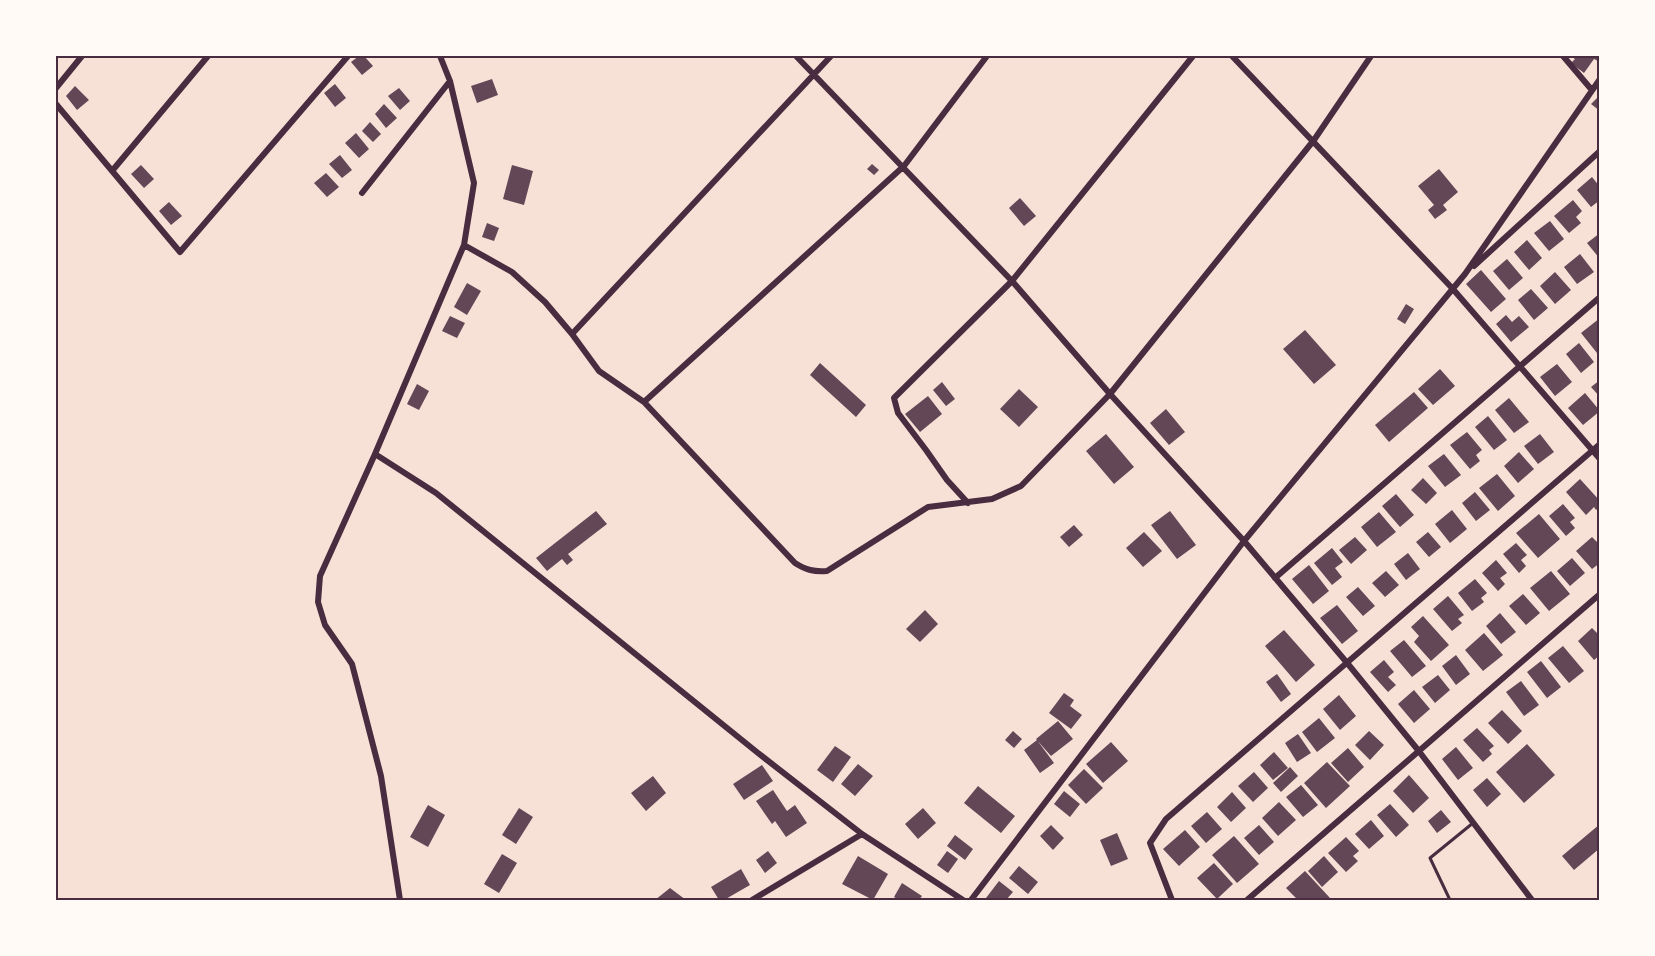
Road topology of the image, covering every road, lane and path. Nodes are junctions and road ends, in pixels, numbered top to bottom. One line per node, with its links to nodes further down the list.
1 (82, 56): 15 (street)
2 (208, 56): 21 (street)
3 (348, 56): 21 (street)
4 (440, 56): 14 (street)
5 (796, 56): 12 (street)
6 (831, 56): 12 (street)
7 (987, 56): 20 (street)
8 (1193, 56): 25 (street)
9 (1232, 56): 18 (street)
10 (1371, 56): 18 (street)
11 (1563, 56): 16 (street)
12 (814, 74): 20 (street); 28 (street)
13 (1599, 79): 16 (street)
14 (450, 81): 22 (street); 23 (street)
15 (56, 88)
16 (1591, 89): 24 (street)
17 (56, 104): 21 (street)
18 (1314, 140): 26 (street); 30 (street)
19 (1599, 151): 24 (street)
20 (904, 166): 25 (street); 31 (street)
21 (112, 171)
22 (362, 193)
23 (464, 245): 28 (street); 34 (street)
24 (1465, 274): 26 (street)
25 (1012, 281): 30 (street); 36 (street)
26 (1452, 288): 29 (street); 37 (street)
27 (1599, 297): 29 (street)
28 (572, 334): 31 (street)
29 (1520, 366): 33 (street); 38 (street)
30 (1110, 394): 36 (street); 37 (street)
31 (644, 402): 36 (street)
32 (1599, 444): 33 (street)
33 (1593, 450): 35 (street); 40 (street)
34 (375, 454): 43 (street); 44 (street)
35 (1599, 459)
36 (968, 503)
37 (1244, 542): 38 (street); 47 (street)
38 (1275, 578): 40 (street)
39 (1599, 594): 41 (street)
40 (1348, 664): 41 (street); 48 (street)
41 (1418, 750): 42 (street); 49 (street)
42 (1474, 822): 50 (lane); 51 (street)
43 (862, 834): 45 (street); 46 (street)
44 (400, 900)
45 (752, 900)
46 (963, 900)
47 (971, 900)
48 (1172, 900)
49 (1247, 900)
50 (1450, 900)
51 (1532, 900)

